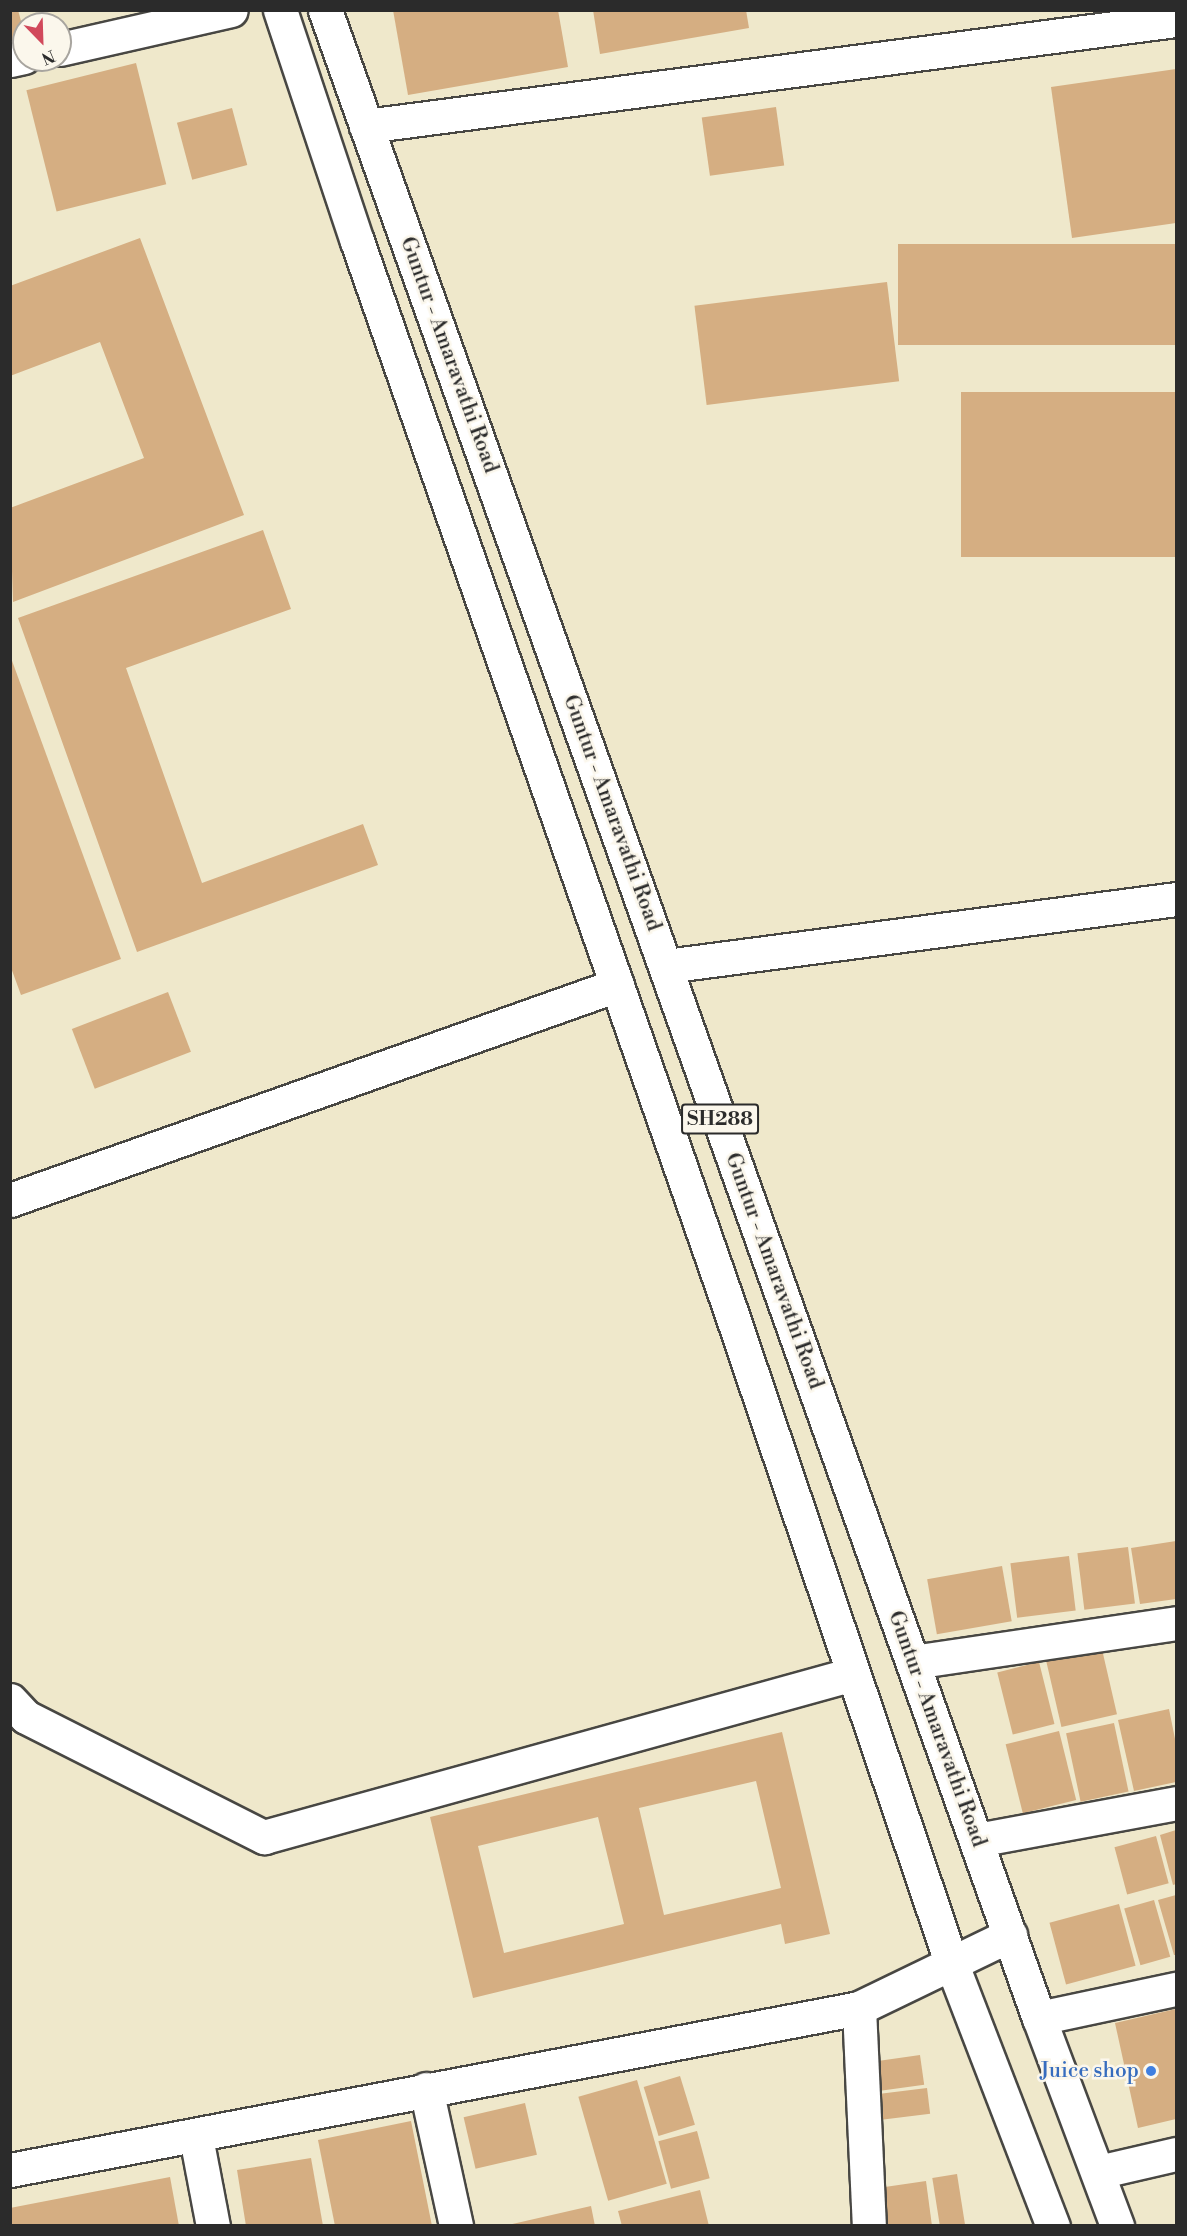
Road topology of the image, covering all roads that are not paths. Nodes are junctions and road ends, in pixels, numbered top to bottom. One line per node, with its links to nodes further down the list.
1 (231, 10): 5 (street)
2 (280, 10): 8 (street, SH288)
3 (326, 10): 6 (street, Guntur - Amaravathi Road / SH288)
4 (1176, 20): 6 (street)
5 (72, 46)
6 (366, 126): 7 (street, Guntur - Amaravathi Road / SH288)
7 (404, 228): 8 (street); 10 (street, Guntur - Amaravathi Road / SH288)
8 (357, 242): 11 (street, SH288)
9 (1176, 898): 10 (street)
10 (666, 966): 14 (street, Guntur - Amaravathi Road / SH288)
11 (616, 985): 12 (street); 15 (street, SH288)
12 (10, 1200)
13 (1176, 1623): 14 (street)
14 (913, 1662): 18 (street, Guntur - Amaravathi Road / SH288)
15 (853, 1674): 16 (street); 20 (street, SH288)
16 (10, 1700)
17 (1176, 1803): 18 (street)
18 (977, 1840): 19 (street, Guntur - Amaravathi Road / SH288)
19 (1010, 1935): 20 (street); 23 (street, Guntur - Amaravathi Road / SH288)
20 (951, 1962): 22 (street); 32 (street, SH288)
21 (1176, 1989): 23 (street)
22 (859, 2008): 24 (street); 31 (street)
23 (1038, 2018): 28 (street, Guntur - Amaravathi Road / SH288)
24 (426, 2089): 25 (street); 30 (street)
25 (196, 2136): 27 (street); 29 (street)
26 (1176, 2154): 28 (street)
27 (10, 2170)
28 (1098, 2172): 33 (street, Guntur - Amaravathi Road / SH288)
29 (213, 2226)
30 (456, 2226)
31 (868, 2226)
32 (1053, 2226)
33 (1118, 2226)

